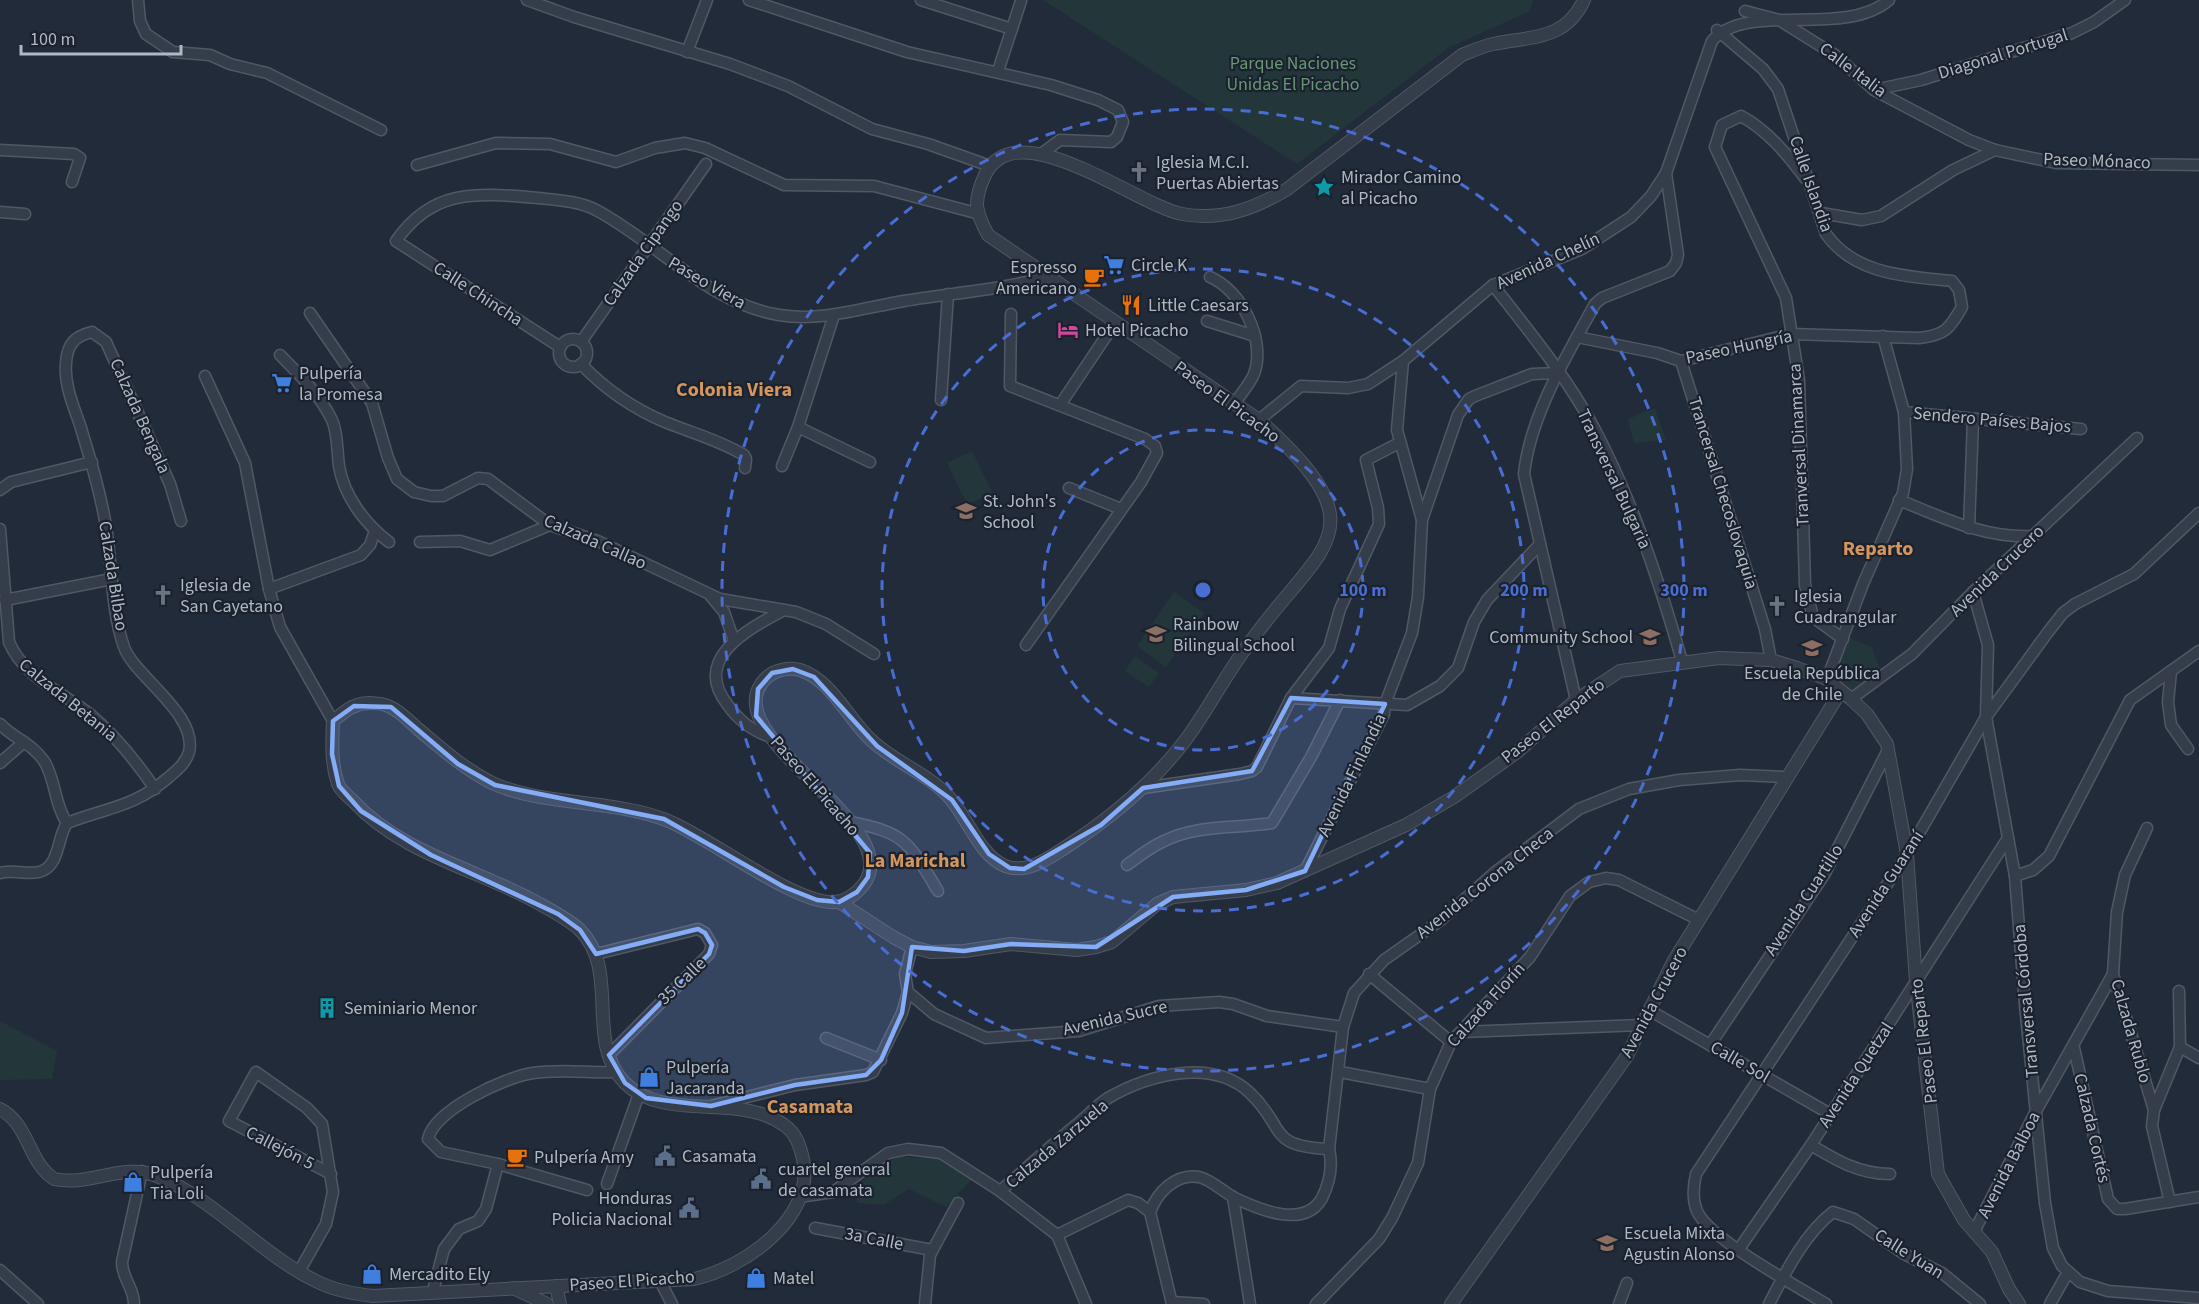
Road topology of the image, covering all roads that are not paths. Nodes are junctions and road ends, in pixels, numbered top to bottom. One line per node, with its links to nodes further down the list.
1 (138, 0): 18 (street)
2 (527, 0): 15 (street)
3 (707, 0): 15 (street)
4 (749, 0): 16 (street)
5 (921, 0): 13 (street)
6 (1584, 0): 21 (street)
7 (1888, 0): 11 (street)
8 (2125, 0): 17 (street, Diagonal Portugal)
9 (1021, 1): 13 (street)
10 (1764, 6): 12 (street)
11 (1819, 8)
12 (1742, 10): 14 (street); 17 (street, Calle Italia)
13 (1012, 28): 16 (street)
14 (1717, 30): 26 (street, Avenida Chelín); 28 (street, Calle Islandia)
15 (687, 52): 25 (street)
16 (998, 72): 21 (street)
17 (1874, 90): 20 (street, Calle Italia)
18 (381, 130)
19 (0, 150): 27 (street)
20 (1995, 150): 24 (street, Paseo Mónaco); 31 (street)
21 (1041, 154): 25 (street)
22 (706, 164): 34 (street, Calzada Cipango)
23 (417, 165): 30 (street)
24 (2199, 165)
25 (990, 166): 30 (street)
26 (1666, 173): 37 (street, Avenida Chelín); 49 (street)
27 (72, 182)
28 (1812, 188): 31 (street, Calle Islandia); 44 (street, Tranversal Dinamarca)
29 (0, 212): 32 (street)
30 (976, 213): 35 (street, Paseo El Picacho)
31 (1821, 213): 48 (street, Calle Islandia)
32 (25, 214)
33 (396, 241): 34 (street, Paseo Viera); 51 (street, Calle Chincha)
34 (648, 246): 41 (street, Paseo Viera); 50 (street, Calzada Cipango)
35 (1047, 277): 38 (street, Paseo Viera); 43 (street, Paseo El Picacho)
36 (1210, 277): 46 (street)
37 (1493, 285): 53 (street, Avenida Chelín); 56 (street, Transversal Bulgaria)
38 (948, 294): 41 (street, Paseo Viera); 58 (street)
39 (310, 313): 79 (street, Calzada Callao)
40 (1011, 314): 60 (street)
41 (834, 315): 64 (street)
42 (1207, 321): 46 (street)
43 (1115, 323): 59 (street, Paseo El Picacho); 60 (street)
44 (1791, 334): 47 (street, Paseo Hungría); 54 (street, Paseo Hungría); 93 (street, Tranversal Dinamarca)
45 (78, 336): 68 (street, Calzada Bilbao); 78 (street, Calzada Bengala)
46 (1255, 336): 59 (street)
47 (1883, 336): 48 (street, Paseo Hungría); 61 (street)
48 (1939, 336)
49 (1577, 337): 54 (street, Paseo Hungría); 56 (street)
50 (581, 342): 51 (street); 55 (street)
51 (560, 347): 55 (street)
52 (280, 355): 82 (street)
53 (1403, 361): 62 (street, Avenida Chelín); 67 (street)
54 (1681, 361): 98 (street, Trancersal Checoslovaquia)
55 (581, 364): 71 (street)
56 (1559, 373): 77 (street, Avenida Finlandia); 86 (street); 99 (street, Transversal Bulgaria)
57 (205, 376): 88 (street)
58 (941, 400)
59 (1236, 403): 62 (street, Paseo El Picacho)
60 (1060, 405): 75 (street)
61 (1904, 412): 63 (street, Sendero Países Bajos); 74 (street)
62 (1259, 420): 117 (street, Paseo El Picacho)
63 (1973, 420): 65 (street, Sendero Países Bajos); 80 (street)
64 (798, 427): 69 (street); 70 (street)
65 (2081, 429)
66 (2138, 438): 83 (street, Avenida Crucero)
67 (1399, 443): 77 (street); 103 (street)
68 (92, 462): 73 (street); 87 (street, Calzada Bilbao)
69 (870, 462)
70 (782, 466)
71 (745, 468)
72 (1069, 488): 75 (street)
73 (0, 489)
74 (1899, 500): 80 (street); 93 (street)
75 (1121, 509): 95 (street)
76 (2199, 513): 108 (street, Avenida Guaraní)
77 (1422, 520): 107 (street, Avenida Finlandia)
78 (182, 521)
79 (550, 525): 85 (street); 90 (street, Calzada Callao)
80 (1969, 528): 83 (street)
81 (0, 529): 91 (street, Calzada Betania)
82 (375, 531): 84 (street); 88 (street)
83 (2034, 536): 89 (street, Avenida Crucero)
84 (389, 542)
85 (420, 542)
86 (1540, 544): 106 (street); 107 (street)
87 (112, 579): 91 (street); 118 (street, Calzada Bilbao)
88 (269, 589): 109 (street)
89 (1972, 592): 104 (street, Avenida Crucero); 108 (street, Transversal Córdoba)
90 (710, 595): 92 (street, Calzada Callao); 94 (street)
91 (5, 600): 118 (street, Calzada Betania)
92 (784, 610): 94 (street); 97 (street, Calzada Callao)
93 (1843, 639): 101 (street)
94 (734, 641): 111 (street)
95 (1026, 645)
96 (2199, 651): 100 (street)
97 (874, 654)
98 (1771, 660): 99 (street, Paseo El Reparto); 101 (street, Paseo El Reparto)
99 (1682, 661): 106 (street, Paseo El Reparto)
100 (2171, 671): 113 (street); 127 (street)
101 (1827, 679): 102 (street, Paseo El Reparto)
102 (1841, 691): 104 (street, Paseo El Reparto); 116 (street, Avenida Crucero)
103 (1292, 698): 105 (street); 117 (street)
104 (1851, 699): 114 (street, Paseo El Reparto)
105 (1340, 700): 107 (street); 124 (street)
106 (1576, 700): 125 (street, Paseo El Reparto)
107 (1385, 704): 125 (street, Avenida Finlandia)
108 (1986, 717): 122 (street, Transversal Córdoba); 123 (street, Avenida Guaraní)
109 (333, 721): 129 (street); 132 (street, Paseo El Picacho)
110 (0, 724): 112 (street)
111 (771, 736): 117 (street, Paseo El Picacho); 119 (street, Paseo El Picacho)
112 (24, 742): 115 (street); 120 (street)
113 (2188, 749)
114 (1888, 750): 123 (street, Paseo El Reparto); 144 (street, Avenida Cuartillo)
115 (0, 763)
116 (1786, 777): 130 (street, Avenida Crucero); 133 (street, Avenida Corona Checa)
117 (1143, 788)
118 (155, 789): 120 (street, Calzada Bilbao)
119 (850, 822): 128 (street); 129 (street, Paseo El Picacho)
120 (67, 823): 126 (street)
121 (2147, 828): 134 (street, Calzada Rublo)
122 (2008, 838): 127 (street, Transversal Córdoba); 135 (street, Avenida Quetzal)
123 (1907, 854): 135 (street, Paseo El Reparto); 152 (street, Avenida Guaraní)
124 (1127, 865)
125 (1305, 871): 131 (street, Paseo El Reparto)
126 (0, 873)
127 (2015, 876): 158 (street, Transversal Córdoba)
128 (938, 891)
129 (839, 902): 131 (street, Paseo El Reparto)
130 (1699, 920): 138 (street, Avenida Crucero); 141 (street, Calzada Florín)
131 (912, 947): 137 (street)
132 (596, 954): 147 (street, Paseo El Picacho); 147 (street, 35 Calle)
133 (1369, 974): 140 (street, Avenida Corona Checa); 143 (street)
134 (2113, 974): 146 (street, Avenida Balboa); 157 (street, Calzada Rublo)
135 (1916, 981): 159 (street, Avenida Quetzal); 176 (street, Paseo El Reparto)
136 (2179, 991): 145 (street)
137 (908, 992): 140 (street, Avenida Sucre); 149 (street)
138 (1649, 1010): 139 (street, Avenida Crucero); 144 (street, Calle Sol)
139 (1642, 1025): 141 (street); 202 (street, Avenida Crucero)
140 (1343, 1027): 151 (street, Avenida Corona Checa)
141 (1462, 1032): 143 (street, Calzada Florín)
142 (826, 1038): 149 (street)
143 (1451, 1042): 153 (street, Calzada Florín)
144 (1710, 1045): 152 (street, Calle Sol)
145 (2180, 1047): 148 (street); 157 (street)
146 (2074, 1048): 158 (street, Avenida Balboa); 172 (street, Calzada Cortés)
147 (609, 1054): 150 (street, Paseo El Picacho)
148 (2199, 1058)
149 (881, 1060): 155 (street)
150 (616, 1072): 154 (street, Paseo El Picacho); 162 (street)
151 (1340, 1072): 153 (street); 161 (street, Avenida Corona Checa)
152 (1762, 1075): 159 (street, Calle Sol); 178 (street, Avenida Guaraní)
153 (1430, 1089): 201 (street, Calzada Florín)
154 (639, 1094): 155 (street, Paseo El Picacho); 166 (street)
155 (711, 1106): 169 (street, Paseo El Picacho)
156 (0, 1109): 163 (street, Paseo El Picacho)
157 (2154, 1110): 172 (street, Calzada Rublo)
158 (2036, 1111): 176 (street, Avenida Balboa); 182 (street, Transversal Córdoba)
159 (1830, 1114): 160 (street, Avenida Quetzal)
160 (1811, 1145): 165 (street); 178 (street, Avenida Quetzal)
161 (1329, 1149): 168 (street, Calzada Zarzuela); 170 (street, Avenida Corona Checa)
162 (498, 1164): 167 (street); 188 (street)
163 (142, 1171): 181 (street, Paseo El Picacho); 193 (street)
164 (330, 1174): 164 (street, Callejón 5); 181 (street)
165 (1890, 1174)
166 (607, 1184)
167 (587, 1190)
168 (1000, 1191): 169 (street); 177 (street)
169 (799, 1197): 184 (street, Paseo El Picacho)
170 (1233, 1197): 174 (street, Avenida Corona Checa); 200 (street)
171 (2199, 1197): 172 (street)
172 (2170, 1202)
173 (958, 1203): 179 (street)
174 (1150, 1212): 177 (street); 191 (street)
175 (815, 1228): 179 (street, 3a Calle)
176 (1975, 1230): 207 (street, Paseo El Reparto)
177 (1057, 1235): 198 (street)
178 (1739, 1249): 183 (street, Avenida Guaraní)
179 (932, 1250): 197 (street)
180 (0, 1269): 192 (street)
181 (300, 1270): 190 (street, Paseo El Picacho)
182 (2068, 1272): 189 (street, Transversal Córdoba); 208 (street)
183 (1783, 1277): 204 (street); 205 (street, Avenida Guaraní); 206 (street, Calle Yuan)
184 (660, 1281): 186 (street, Paseo El Picacho); 196 (street)
185 (1628, 1283): 203 (street)
186 (556, 1286): 187 (street, Paseo El Picacho); 195 (street)
187 (513, 1288): 188 (street, Paseo El Picacho); 194 (street)
188 (433, 1291): 190 (street, Paseo El Picacho)
189 (2199, 1298)
190 (373, 1300)
191 (1172, 1303): 199 (street)
192 (38, 1304)
193 (134, 1304)
194 (547, 1304)
195 (560, 1304)
196 (672, 1304)
197 (927, 1304)
198 (1086, 1304)
199 (1204, 1304)
200 (1250, 1304)
201 (1316, 1304)
202 (1450, 1304)
203 (1619, 1304)
204 (1769, 1304)
205 (1826, 1304)
206 (1980, 1304)
207 (2019, 1304)
208 (2050, 1304)

